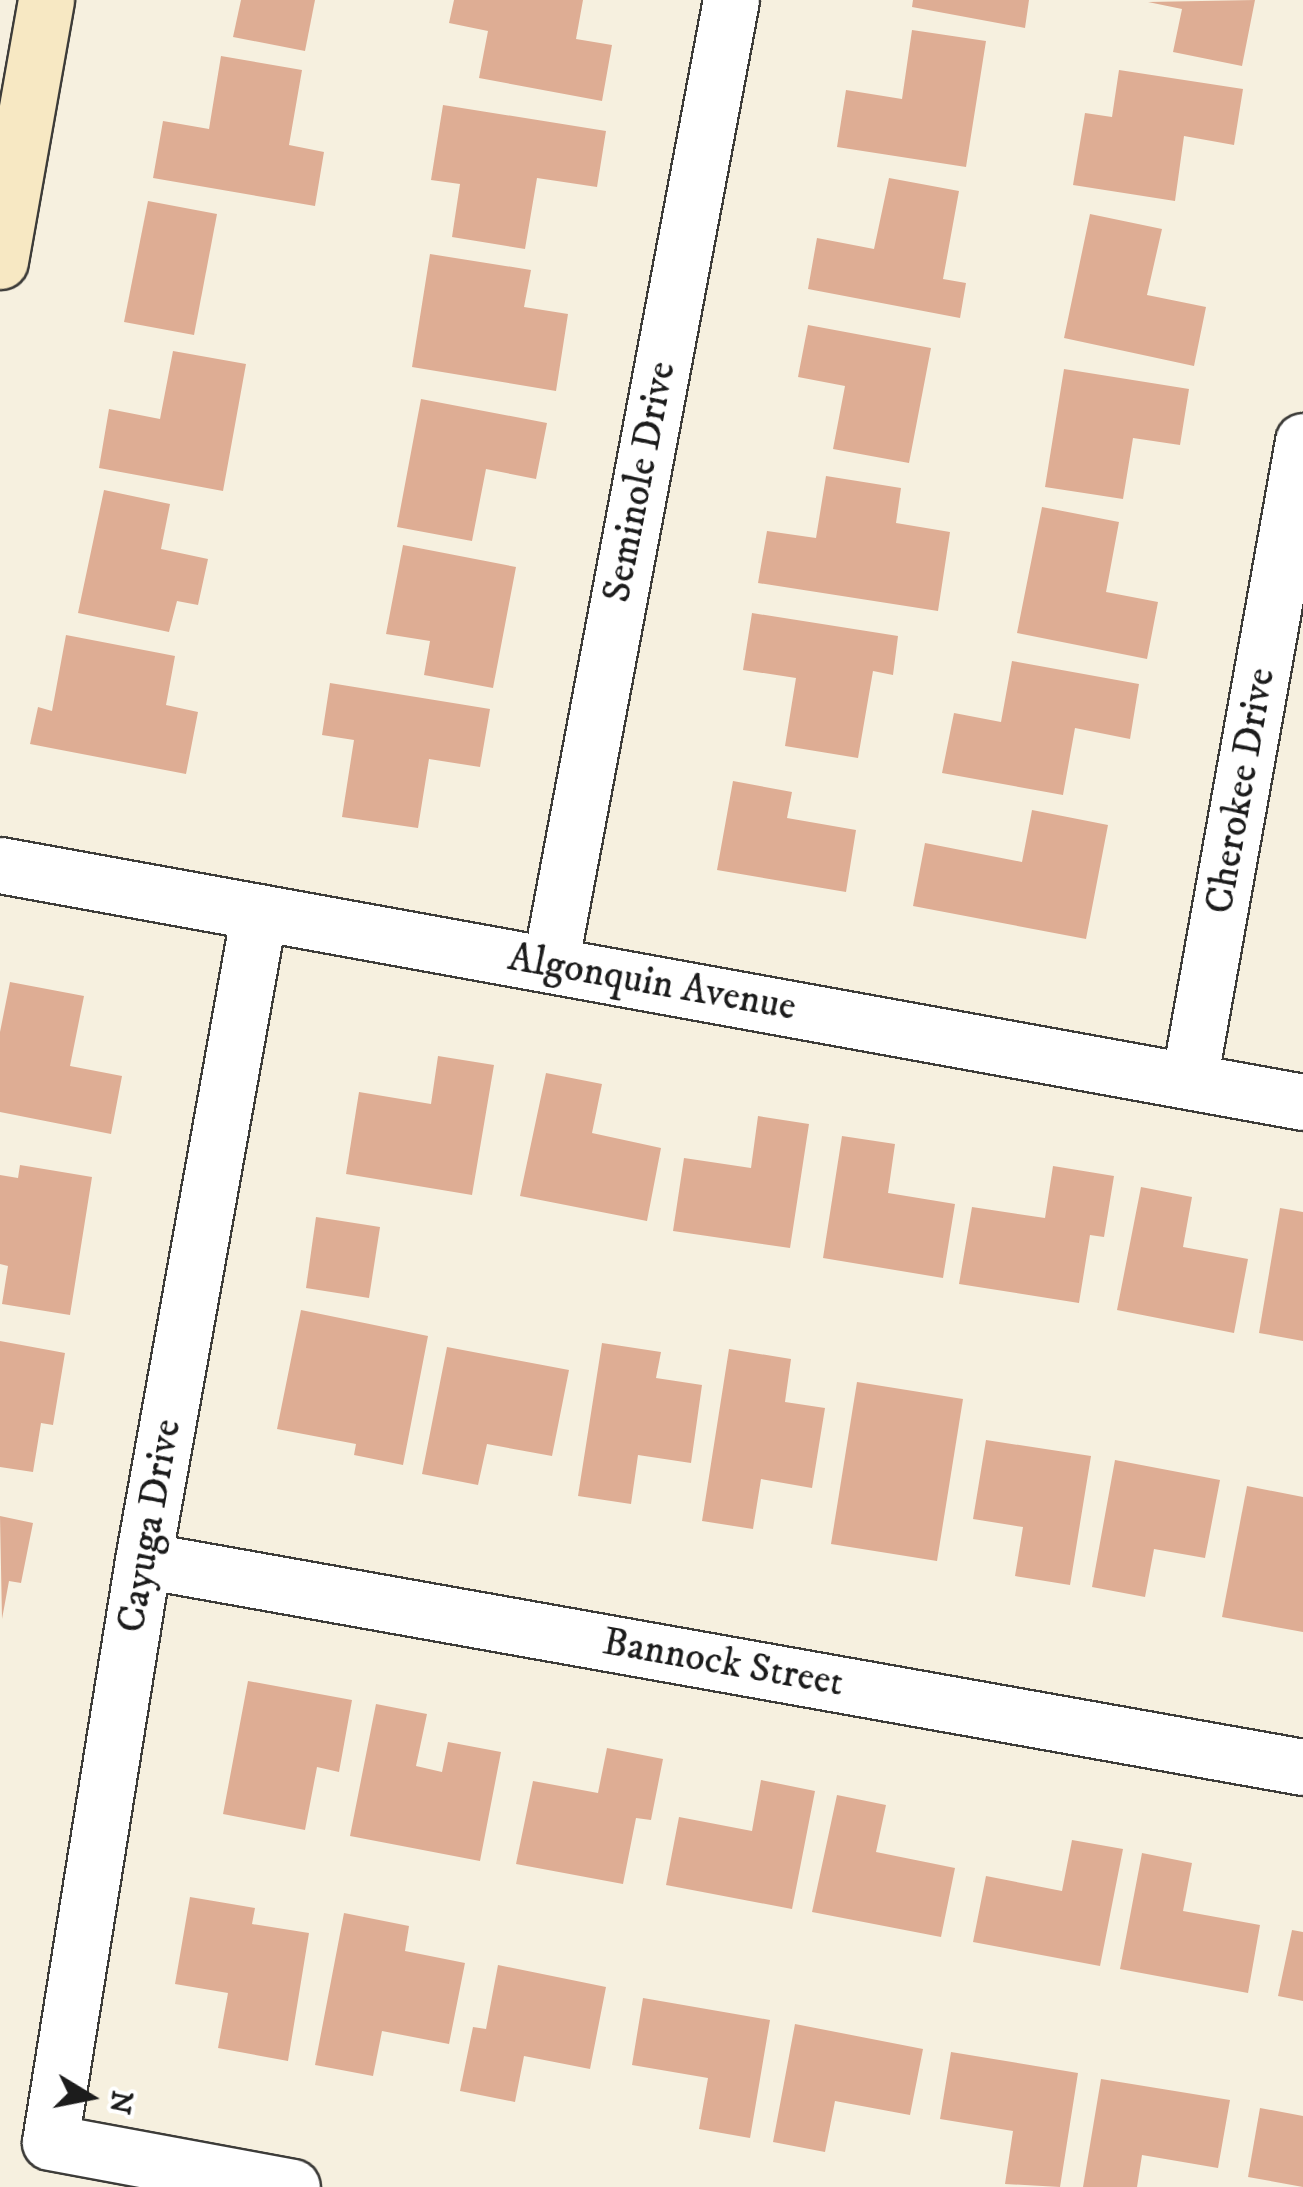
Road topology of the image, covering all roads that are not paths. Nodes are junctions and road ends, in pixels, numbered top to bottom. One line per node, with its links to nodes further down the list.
1 (46, 0): 3 (street)
2 (730, 0): 7 (street, Seminole Drive)
3 (0, 260)
4 (1303, 441): 8 (street, Cherokee Drive)
5 (0, 865): 6 (street, Algonquin Avenue)
6 (259, 912): 7 (street, Algonquin Avenue); 10 (street, Cayuga Drive)
7 (550, 965): 8 (street, Algonquin Avenue)
8 (1190, 1081): 9 (street, Algonquin Avenue)
9 (1303, 1102)
10 (143, 1560): 11 (street, Bannock Street); 12 (street, Cayuga Drive)
11 (1303, 1767)
12 (292, 2187)

